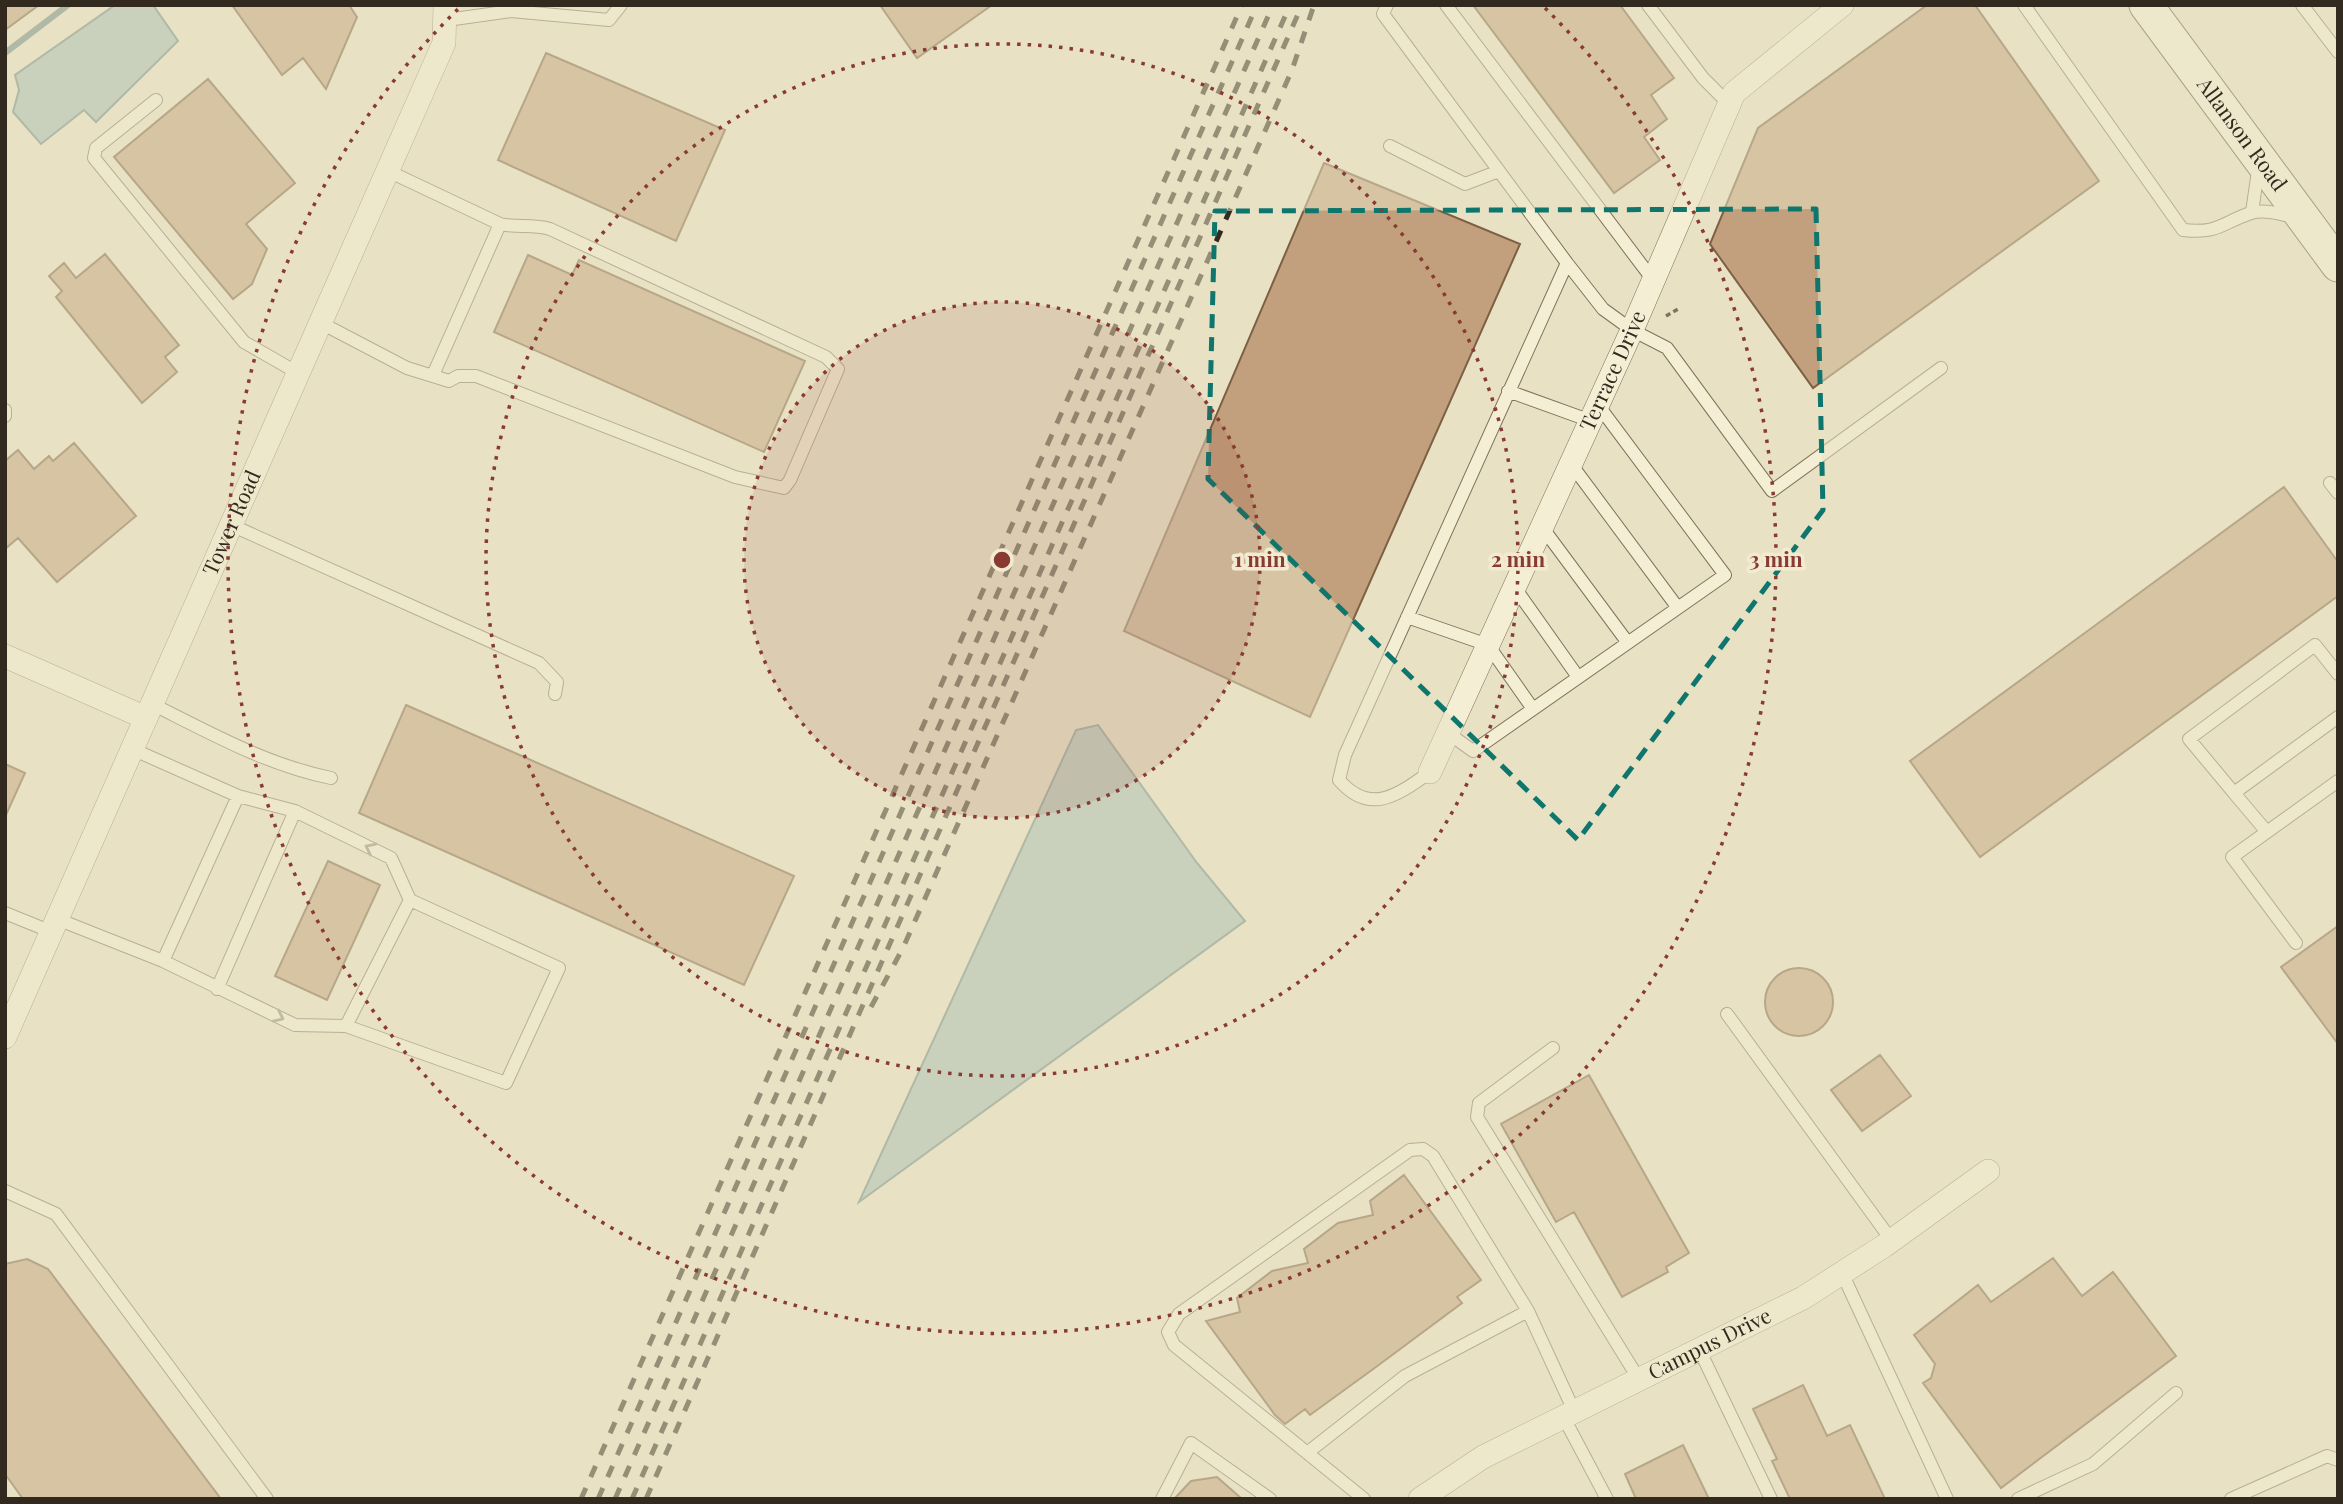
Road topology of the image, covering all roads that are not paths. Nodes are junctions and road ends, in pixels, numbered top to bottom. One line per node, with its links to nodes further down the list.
1 (621, 5): 9 (lane)
2 (1387, 5): 16 (lane)
3 (1446, 5): 22 (lane)
4 (1648, 5): 12 (lane)
5 (1842, 5): 12 (street, Terrace Drive)
6 (2024, 5): 17 (lane)
7 (2146, 5): 14 (street, Allanson Road)
8 (2302, 5): 10 (lane)
9 (446, 13): 15 (street, Tower Road)
10 (2338, 52)
11 (156, 100): 26 (lane)
12 (1729, 104): 22 (street, Terrace Drive)
13 (1390, 146): 16 (lane)
14 (2257, 156): 17 (lane); 18 (street, Allanson Road)
15 (388, 171): 19 (lane); 23 (street, Tower Road)
16 (1499, 171): 20 (lane)
17 (2252, 212): 18 (lane)
18 (2303, 219): 21 (street, Allanson Road)
19 (500, 224): 27 (lane); 27 (lane)
20 (1567, 263): 24 (lane); 28 (lane)
21 (2338, 265)
22 (1653, 280): 24 (street, Terrace Drive)
23 (321, 323): 26 (street, Tower Road); 27 (lane)
24 (1632, 330): 25 (lane); 30 (street, Terrace Drive)
25 (1941, 368)
26 (298, 373): 33 (street, Tower Road)
27 (433, 375)
28 (1508, 391): 30 (lane); 37 (lane)
29 (5, 410): 31 (lane)
30 (1594, 413): 32 (street, Terrace Drive); 36 (lane)
31 (5, 416)
32 (1571, 464): 34 (street, Terrace Drive); 36 (lane)
33 (231, 525): 43 (lane); 45 (street, Tower Road)
34 (1542, 527): 35 (street, Terrace Drive); 38 (lane)
35 (1514, 588): 39 (street, Terrace Drive); 42 (lane)
36 (1678, 608): 38 (lane)
37 (1407, 617): 39 (lane); 49 (lane)
38 (1628, 643): 42 (lane)
39 (1488, 645): 44 (lane); 47 (street, Terrace Drive)
40 (5, 656): 45 (street)
41 (2338, 674): 52 (lane)
42 (1578, 677): 44 (lane)
43 (555, 694)
44 (1533, 709): 47 (lane)
45 (149, 711): 48 (street, Tower Road); 50 (lane)
46 (2338, 717): 52 (lane)
47 (1448, 733): 49 (street, Terrace Drive)
48 (132, 749): 53 (lane); 58 (street, Tower Road)
49 (1430, 772)
50 (331, 778)
51 (2338, 781): 55 (lane)
52 (2234, 793): 55 (lane)
53 (238, 796): 54 (lane); 60 (lane)
54 (295, 811): 56 (lane, one-way to 54); 61 (lane)
55 (2267, 832): 59 (lane)
56 (410, 900): 63 (lane); 63 (lane)
57 (5, 913): 58 (lane)
58 (55, 925): 60 (lane); 64 (street, Tower Road)
59 (2296, 943)
60 (163, 961): 61 (lane)
61 (217, 989): 63 (lane, one-way to 63)
62 (1727, 1014): 68 (lane)
63 (346, 1026)
64 (5, 1037)
65 (1553, 1048): 72 (lane)
66 (1988, 1171): 68 (street, Campus Drive)
67 (5, 1191): 77 (lane)
68 (1892, 1241): 69 (street, Campus Drive)
69 (1842, 1273): 71 (street, Campus Drive); 84 (lane)
70 (1528, 1311): 74 (lane); 75 (lane); 75 (lane)
71 (1700, 1351): 72 (street, Campus Drive); 83 (lane)
72 (1640, 1381): 74 (street, Campus Drive)
73 (2176, 1393): 85 (lane)
74 (1569, 1415): 81 (street, Campus Drive); 82 (lane)
75 (1307, 1453): 80 (lane)
76 (2338, 1460): 86 (lane)
77 (267, 1499)
78 (1162, 1499): 79 (lane)
79 (1270, 1499)
80 (1364, 1499)
81 (1420, 1499)
82 (1606, 1499)
83 (1771, 1499)
84 (1947, 1499)
85 (2018, 1499)
86 (2231, 1499)

